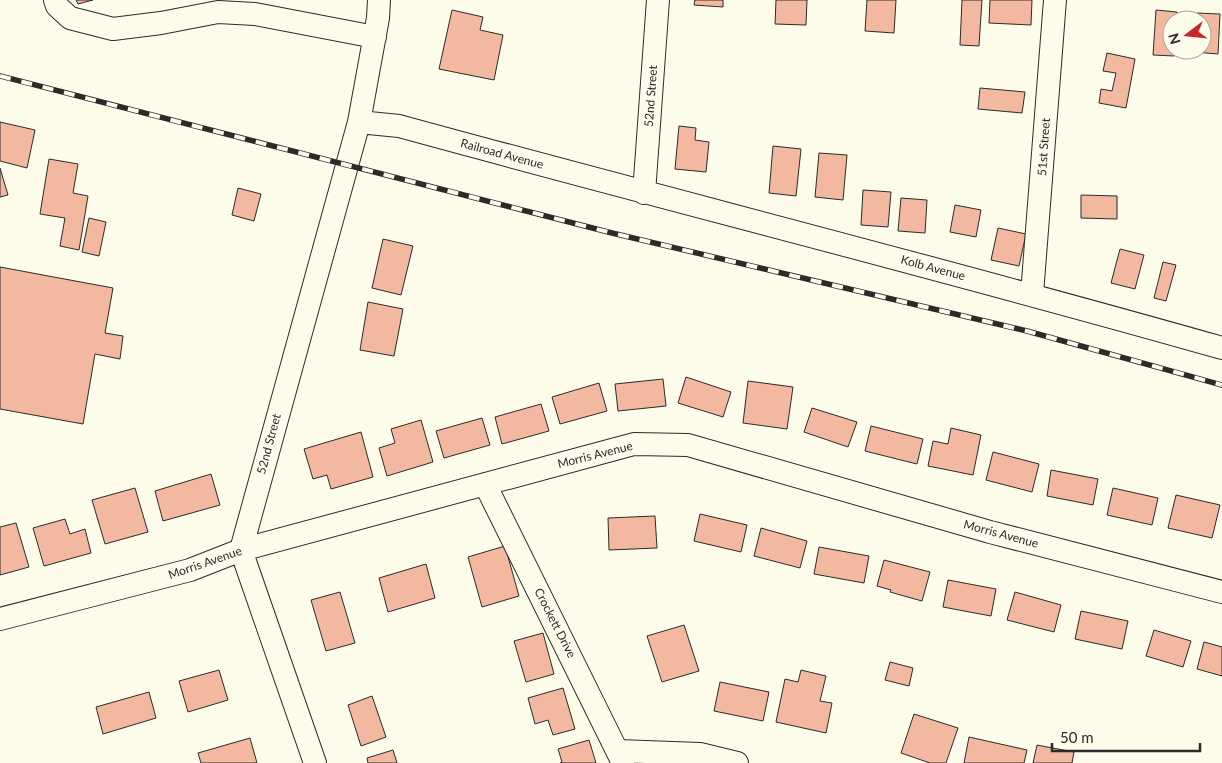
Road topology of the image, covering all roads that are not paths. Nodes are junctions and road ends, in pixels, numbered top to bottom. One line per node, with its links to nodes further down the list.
1 (55, 0): 5 (street)
2 (379, 0): 6 (street, 52nd Street)
3 (658, 0): 8 (street, 52nd Street)
4 (1055, 0): 9 (street, 51st Street)
5 (225, 6): 6 (street)
6 (375, 37): 7 (street, 52nd Street)
7 (359, 122): 8 (street, Railroad Avenue); 12 (street, 52nd Street)
8 (644, 193): 9 (street, Kolb Avenue)
9 (1032, 294): 10 (street, Kolb Avenue)
10 (1222, 348)
11 (485, 484): 12 (street, Morris Avenue); 13 (street, Morris Avenue); 15 (street, Crockett Drive)
12 (240, 550): 14 (street, Morris Avenue); 16 (street)
13 (1222, 592)
14 (0, 619)
15 (621, 757): 17 (street)
16 (315, 763)
17 (737, 763)

